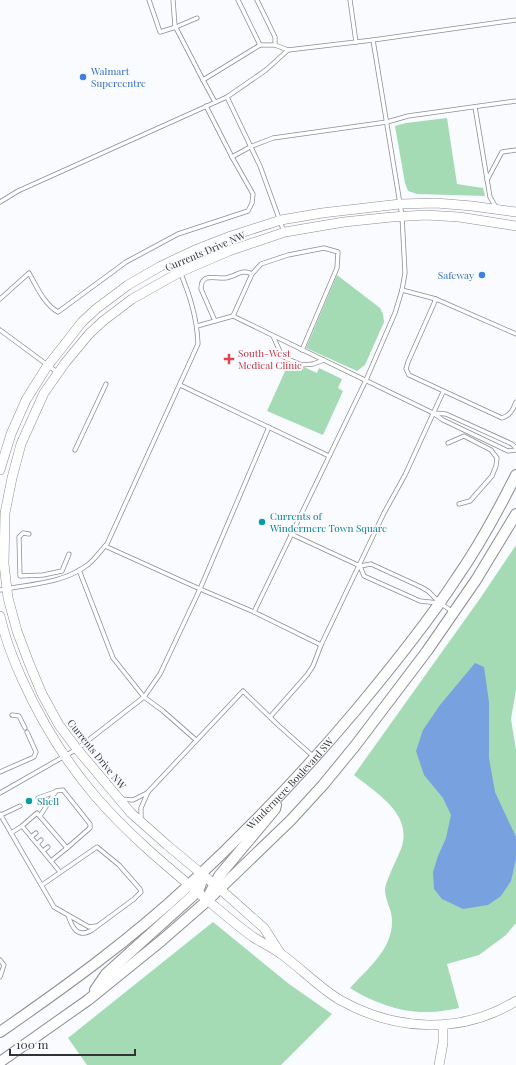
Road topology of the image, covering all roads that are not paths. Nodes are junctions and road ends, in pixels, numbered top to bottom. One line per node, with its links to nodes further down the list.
1 (149, 0): 8 (lane)
2 (173, 0): 8 (lane)
3 (238, 0): 12 (lane)
4 (257, 0): 11 (lane)
5 (350, 0): 10 (lane)
6 (197, 18): 8 (lane)
7 (516, 20): 9 (lane)
8 (176, 27): 14 (lane)
9 (373, 40): 10 (lane); 20 (lane)
10 (356, 42): 13 (lane)
11 (275, 44): 12 (lane); 13 (lane)
12 (260, 45): 14 (lane)
13 (288, 50): 15 (lane)
14 (203, 80): 17 (lane)
15 (227, 97): 17 (lane); 21 (lane)
16 (516, 101): 19 (lane)
17 (215, 102): 18 (lane)
18 (206, 106): 23 (lane); 25 (lane)
19 (474, 107): 20 (lane); 24 (lane)
20 (387, 122): 21 (lane); 26 (lane)
21 (250, 147): 23 (lane); 30 (lane)
22 (516, 150): 24 (lane)
23 (232, 157): 37 (lane)
24 (487, 180): 27 (lane)
25 (0, 202)
26 (400, 204): 27 (street, Currents Drive NW); 29 (lane); 30 (street, Currents Drive NW)
27 (497, 209): 28 (street, Currents Drive NW)
28 (516, 212)
29 (402, 216): 31 (street, Currents Drive NW); 32 (street, Currents Drive NW); 36 (lane)
30 (281, 220): 32 (lane); 33 (street, Currents Drive NW)
31 (516, 226)
32 (285, 232): 34 (street, Currents Drive NW)
33 (175, 260): 34 (lane); 47 (street, Currents Drive NW)
34 (180, 272): 41 (lane); 48 (street, Currents Drive NW)
35 (252, 274): 39 (lane); 40 (lane); 45 (lane)
36 (402, 290): 38 (lane); 49 (lane)
37 (0, 299)
38 (436, 299): 43 (lane); 52 (lane)
39 (232, 316): 40 (lane); 44 (lane)
40 (215, 321): 41 (lane)
41 (197, 326): 51 (lane)
42 (0, 330): 47 (lane)
43 (516, 334)
44 (273, 336): 45 (lane); 46 (lane)
45 (302, 350): 46 (lane)
46 (324, 360): 49 (lane)
47 (48, 364): 48 (lane); 60 (street, Currents Drive NW)
48 (58, 373): 70 (street, Currents Drive NW)
49 (366, 380): 54 (lane); 59 (lane)
50 (106, 384): 58 (lane)
51 (180, 385): 55 (lane); 66 (lane)
52 (444, 392): 53 (lane); 54 (lane)
53 (516, 402)
54 (433, 413): 57 (lane); 57 (lane); 68 (lane)
55 (269, 427): 59 (lane); 71 (lane)
56 (448, 443): 62 (lane)
57 (516, 449)
58 (75, 450)
59 (329, 456): 65 (lane)
60 (0, 470)
61 (516, 476): 72 (main road, Windermere Boulevard SW)
62 (458, 504)
63 (516, 514): 74 (main road)
64 (29, 534): 67 (lane)
65 (291, 534): 68 (lane); 73 (lane)
66 (105, 546): 69 (lane); 71 (lane)
67 (69, 554)
68 (360, 566): 72 (lane); 72 (lane); 76 (lane)
69 (79, 570): 70 (lane); 77 (lane)
70 (4, 589): 83 (street, Currents Drive NW)
71 (200, 589): 73 (lane); 77 (lane)
72 (440, 603): 74 (lane); 85 (main road, Windermere Boulevard SW)
73 (254, 612): 76 (lane)
74 (454, 612): 111 (main road)
75 (0, 616): 84 (street)
76 (321, 645): 79 (lane)
77 (144, 697): 82 (lane); 83 (lane)
78 (12, 715): 80 (lane)
79 (270, 717): 82 (lane); 85 (lane)
80 (25, 728)
81 (27, 732): 86 (lane)
82 (196, 740): 88 (lane)
83 (77, 750): 84 (lane); 92 (street, Currents Drive NW)
84 (66, 757): 89 (lane); 110 (street)
85 (314, 758): 90 (main road, Windermere Boulevard SW)
86 (0, 772)
87 (56, 791): 91 (lane); 95 (lane); 104 (lane)
88 (148, 792): 92 (lane); 96 (lane)
89 (0, 793)
90 (280, 795): 108 (main road, Windermere Boulevard SW); 111 (main road)
91 (38, 798)
92 (119, 799): 96 (street, Currents Drive NW)
93 (20, 806): 94 (lane)
94 (0, 814): 98 (lane)
95 (40, 816): 97 (lane); 104 (lane)
96 (141, 822): 108 (street, Currents Drive NW)
97 (22, 826): 98 (lane); 100 (lane)
98 (11, 833): 109 (lane)
99 (36, 833): 100 (lane)
100 (31, 837): 102 (lane)
101 (42, 840): 102 (lane)
102 (37, 844): 105 (lane)
103 (48, 847): 105 (lane)
104 (67, 848): 106 (lane)
105 (43, 851): 106 (lane)
106 (51, 861): 107 (lane)
107 (60, 872): 109 (lane); 115 (lane)
108 (200, 874): 110 (main road, Windermere Boulevard SW); 111 (street, Currents Drive NW); 112 (main road)
109 (42, 885): 114 (lane)
110 (189, 885): 112 (street); 122 (main road, Windermere Boulevard SW)
111 (217, 887): 113 (main road); 116 (street, Currents Drive NW)
112 (197, 892): 113 (street); 119 (main road)
113 (208, 900): 116 (street); 119 (main road)
114 (68, 915): 115 (lane); 115 (lane)
115 (99, 925)
116 (280, 953): 121 (street)
117 (0, 960): 118 (lane)
118 (0, 977)
119 (88, 1000): 123 (main road)
120 (516, 1001): 121 (street)
121 (443, 1026): 124 (street)
122 (0, 1032)
123 (0, 1062)
124 (438, 1065)

